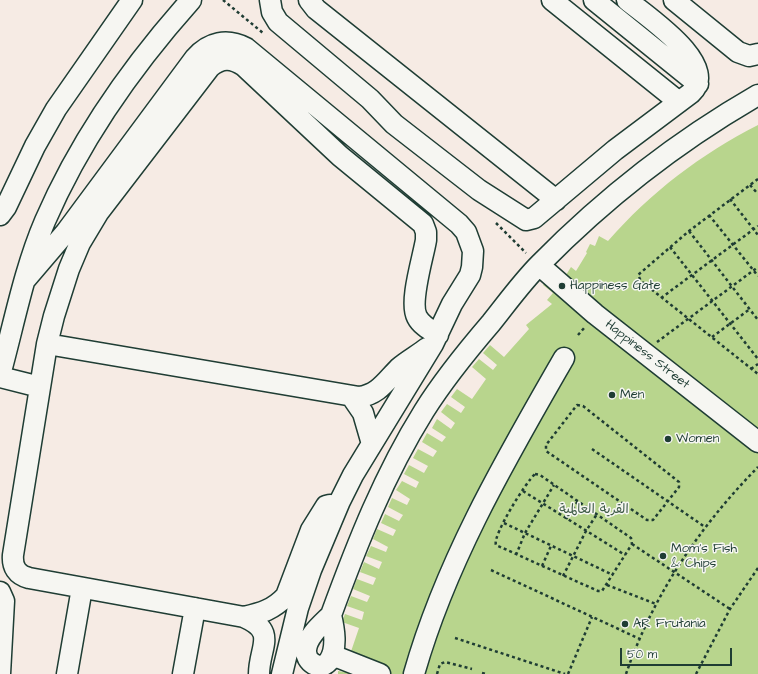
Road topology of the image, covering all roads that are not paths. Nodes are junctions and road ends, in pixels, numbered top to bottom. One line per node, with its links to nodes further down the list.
1 (132, 0): 15 (street)
2 (192, 0): 17 (street)
3 (270, 0): 14 (street)
4 (309, 0): 14 (street)
5 (552, 0): 13 (street)
6 (594, 0): 11 (street)
7 (611, 0): 11 (street)
8 (627, 0): 11 (street)
9 (674, 0): 10 (street)
10 (758, 54)
11 (698, 78): 13 (street)
12 (758, 96): 16 (street)
13 (679, 102): 14 (street)
14 (556, 200)
15 (0, 215)
16 (539, 265): 24 (street, Happiness Street); 30 (street)
17 (25, 280): 18 (street); 21 (street)
18 (435, 340): 19 (street); 23 (street); 25 (street)
19 (47, 344): 22 (street); 23 (street)
20 (564, 358): 39 (street)
21 (0, 376): 22 (street)
22 (40, 387): 27 (street)
23 (352, 397): 25 (street)
24 (758, 442)
25 (372, 444): 26 (street)
26 (340, 501): 31 (street); 37 (street)
27 (82, 588): 29 (street); 34 (street)
28 (0, 592): 33 (street)
29 (195, 608): 31 (street); 35 (street)
30 (331, 615): 32 (street); 32 (street)
31 (244, 617): 36 (street)
32 (320, 665): 38 (street)
33 (0, 674)
34 (67, 674)
35 (183, 674)
36 (259, 674)
37 (282, 674)
38 (380, 674)
39 (414, 674)

